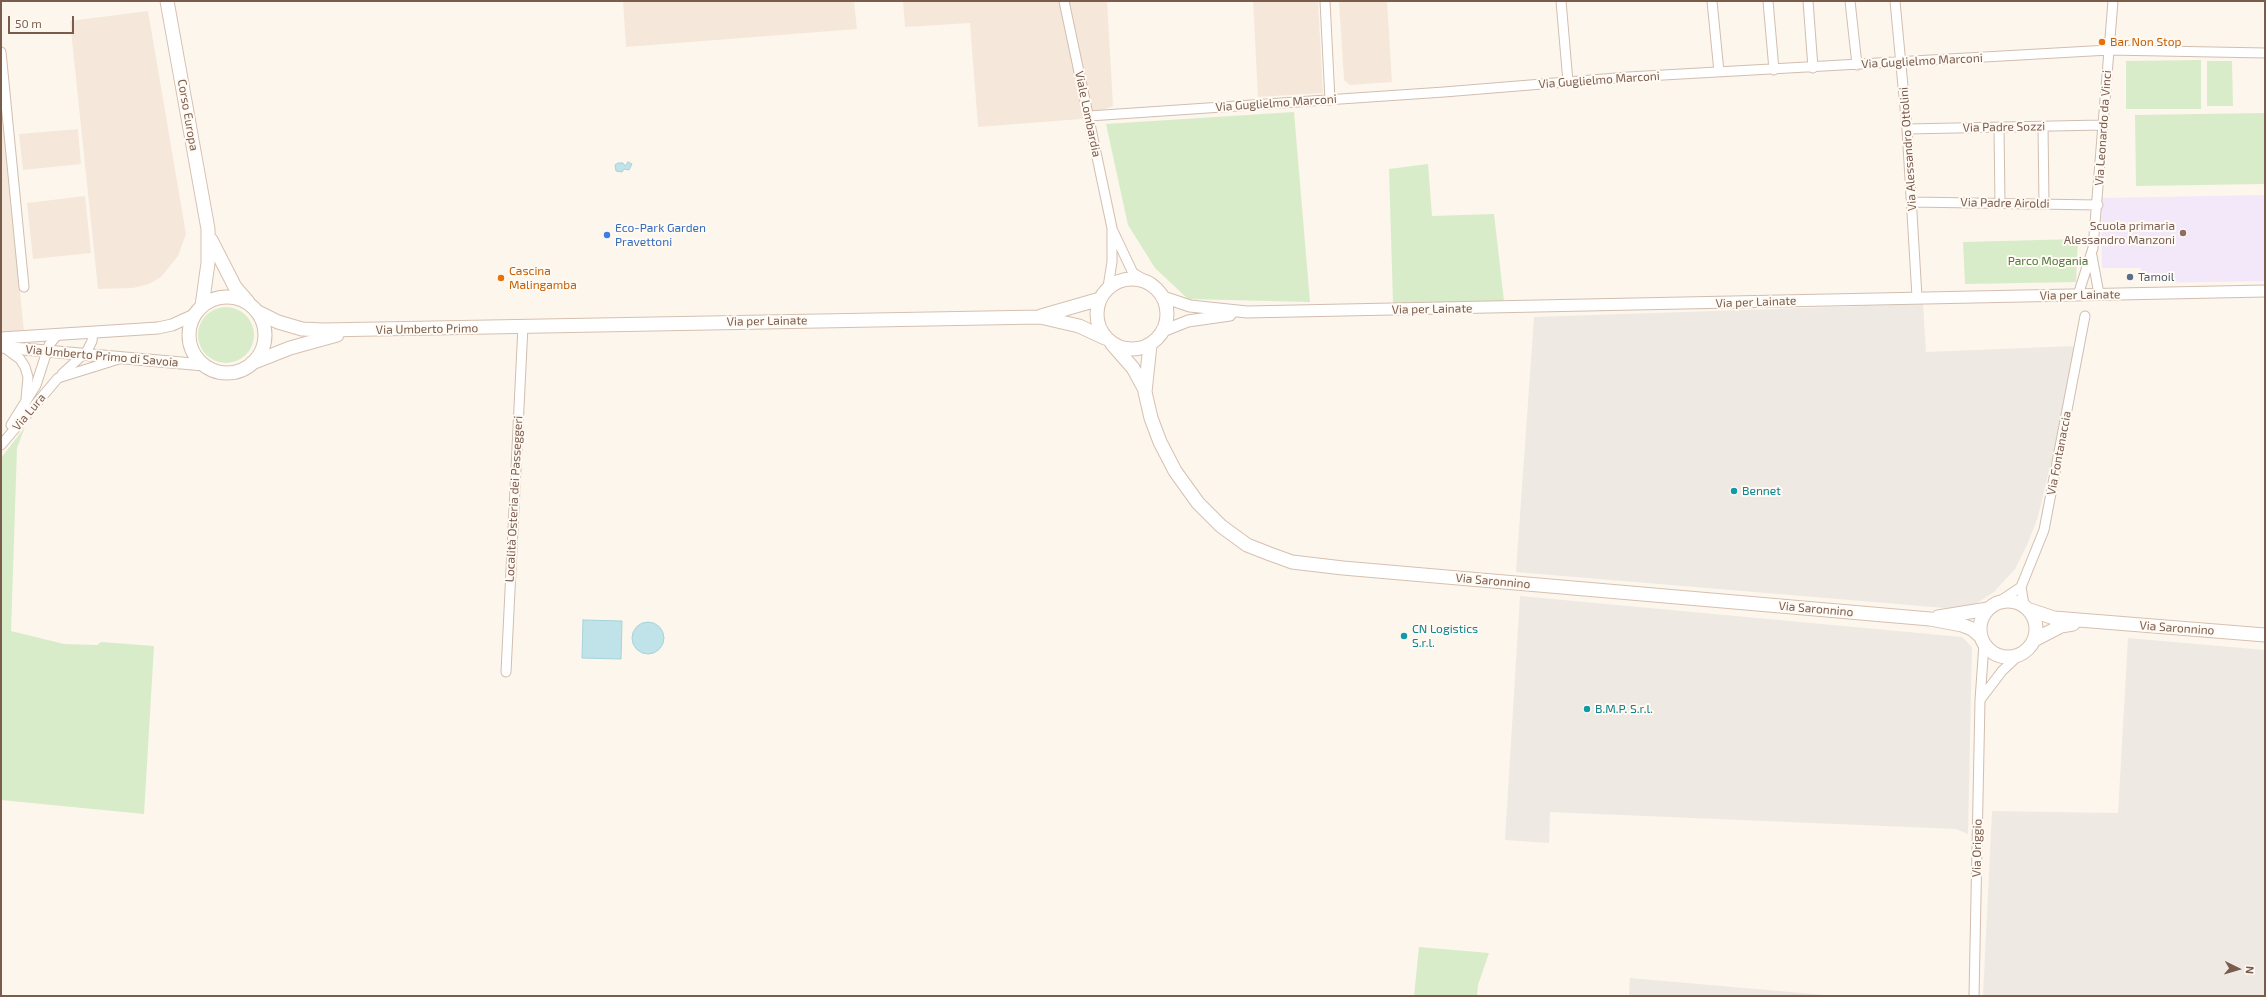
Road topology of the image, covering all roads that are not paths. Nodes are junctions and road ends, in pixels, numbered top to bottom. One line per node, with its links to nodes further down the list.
1 (167, 1): 34 (main road, Corso Europa)
2 (1064, 1): 22 (street, Viale Lombardia)
3 (1325, 1): 21 (street)
4 (1561, 1): 20 (street)
5 (1712, 1): 19 (street)
6 (1768, 1): 17 (street)
7 (1808, 1): 16 (street)
8 (1850, 1): 15 (street)
9 (1895, 1): 14 (street, Via Alessandro Ottolini)
10 (2114, 1): 11 (street, Via Leonardo da Vinci)
11 (2109, 50): 13 (street, Via Guglielmo Marconi); 14 (street, Via Guglielmo Marconi); 23 (street, Via Leonardo da Vinci)
12 (1, 52): 18 (street)
13 (2265, 53)
14 (1902, 63): 15 (street, Via Guglielmo Marconi); 27 (street, Via Alessandro Ottolini)
15 (1857, 65): 16 (street, Via Guglielmo Marconi)
16 (1813, 68): 17 (street, Via Guglielmo Marconi)
17 (1774, 70): 19 (street, Via Guglielmo Marconi)
18 (2, 71): 24 (street)
19 (1719, 72): 20 (street, Via Guglielmo Marconi)
20 (1568, 82): 21 (street, Via Guglielmo Marconi)
21 (1330, 100): 22 (street, Via Guglielmo Marconi)
22 (1089, 116): 33 (street, Viale Lombardia)
23 (2102, 125): 25 (street, Via Padre Sozzi); 32 (street, Via Leonardo da Vinci)
24 (9, 126): 28 (street); 37 (street)
25 (2043, 126): 26 (street, Via Padre Sozzi); 31 (street)
26 (1999, 127): 27 (street, Via Padre Sozzi); 30 (street)
27 (1907, 129): 29 (street, Via Alessandro Ottolini)
28 (1, 132)
29 (1912, 202): 30 (street, Via Padre Airoldi); 43 (street, Via Alessandro Ottolini)
30 (2000, 203): 31 (street, Via Padre Airoldi)
31 (2044, 204): 32 (street, Via Padre Airoldi)
32 (2098, 205): 35 (street, Via Leonardo da Vinci)
33 (1112, 228): 36 (street, Viale Lombardia); 38 (street, Viale Lombardia)
34 (208, 229): 45 (main road, Corso Europa); 46 (main road, Corso Europa)
35 (2092, 256): 40 (street); 41 (street)
36 (1150, 283): 38 (main road); 42 (main road)
37 (24, 287)
38 (1108, 287): 44 (main road)
39 (2265, 291): 40 (street, Via per Lainate)
40 (2099, 294): 41 (street, Via per Lainate)
41 (2078, 295): 43 (street, Via per Lainate)
42 (1163, 298): 47 (street, Via per Lainate); 53 (main road)
43 (1917, 298): 47 (street, Via per Lainate)
44 (1100, 299): 49 (main road, Via per Lainate); 56 (main road)
45 (253, 308): 46 (main road); 52 (main road, Via Umberto Primo); 62 (main road)
46 (198, 311): 54 (street, Via Umberto Primo di Savoia); 63 (main road)
47 (1247, 312): 53 (street, Via per Lainate)
48 (2085, 316): 69 (street, Via Fontanaccia)
49 (1040, 317): 50 (main road, Via per Lainate); 56 (main road, Via per Lainate)
50 (523, 326): 51 (main road, Via per Lainate); 79 (street, Località Osteria dei Passeggeri)
51 (495, 327): 52 (main road, Via Umberto Primo)
52 (358, 330): 62 (main road, Via Umberto Primo)
53 (1163, 331): 58 (main road)
54 (93, 332): 55 (street, Via Umberto Primo di Savoia); 60 (street, Via Lura)
55 (58, 334): 57 (street, Via Umberto Primo di Savoia); 59 (street, Via Lura)
56 (1109, 341): 58 (main road); 65 (main road, Via Saronnino)
57 (2, 344): 59 (street, Via Umberto Primo di Savoia); 66 (street, Via Lura)
58 (1150, 345): 65 (main road, Via Saronnino)
59 (48, 352): 60 (street, Via Umberto Primo di Savoia); 66 (street, Via Lura)
60 (82, 356): 61 (street, Via Umberto Primo di Savoia); 64 (street, Via Lura)
61 (120, 358): 63 (street, Via Umberto Primo di Savoia); 64 (street)
62 (252, 363): 63 (main road)
63 (204, 365)
64 (58, 378): 68 (street, Via Lura)
65 (1146, 392): 73 (main road, Via Saronnino)
66 (26, 404): 67 (street, Via Lura)
67 (1, 439)
68 (1, 445)
69 (2021, 587): 70 (street); 71 (street)
70 (2000, 601): 71 (main road); 72 (main road)
71 (2027, 608): 74 (main road, Via Saronnino); 77 (main road)
72 (1988, 609): 73 (main road, Via Saronnino); 76 (main road)
73 (1930, 619): 76 (main road, Via Saronnino)
74 (2089, 622): 75 (main road, Via Saronnino); 77 (main road, Via Saronnino)
75 (2265, 635)
76 (1982, 640): 78 (main road); 80 (street, Via Origgio)
77 (2034, 640): 78 (main road)
78 (2019, 655): 80 (street)
79 (506, 672)
80 (1980, 700): 81 (street, Via Origgio)
81 (1974, 996)

